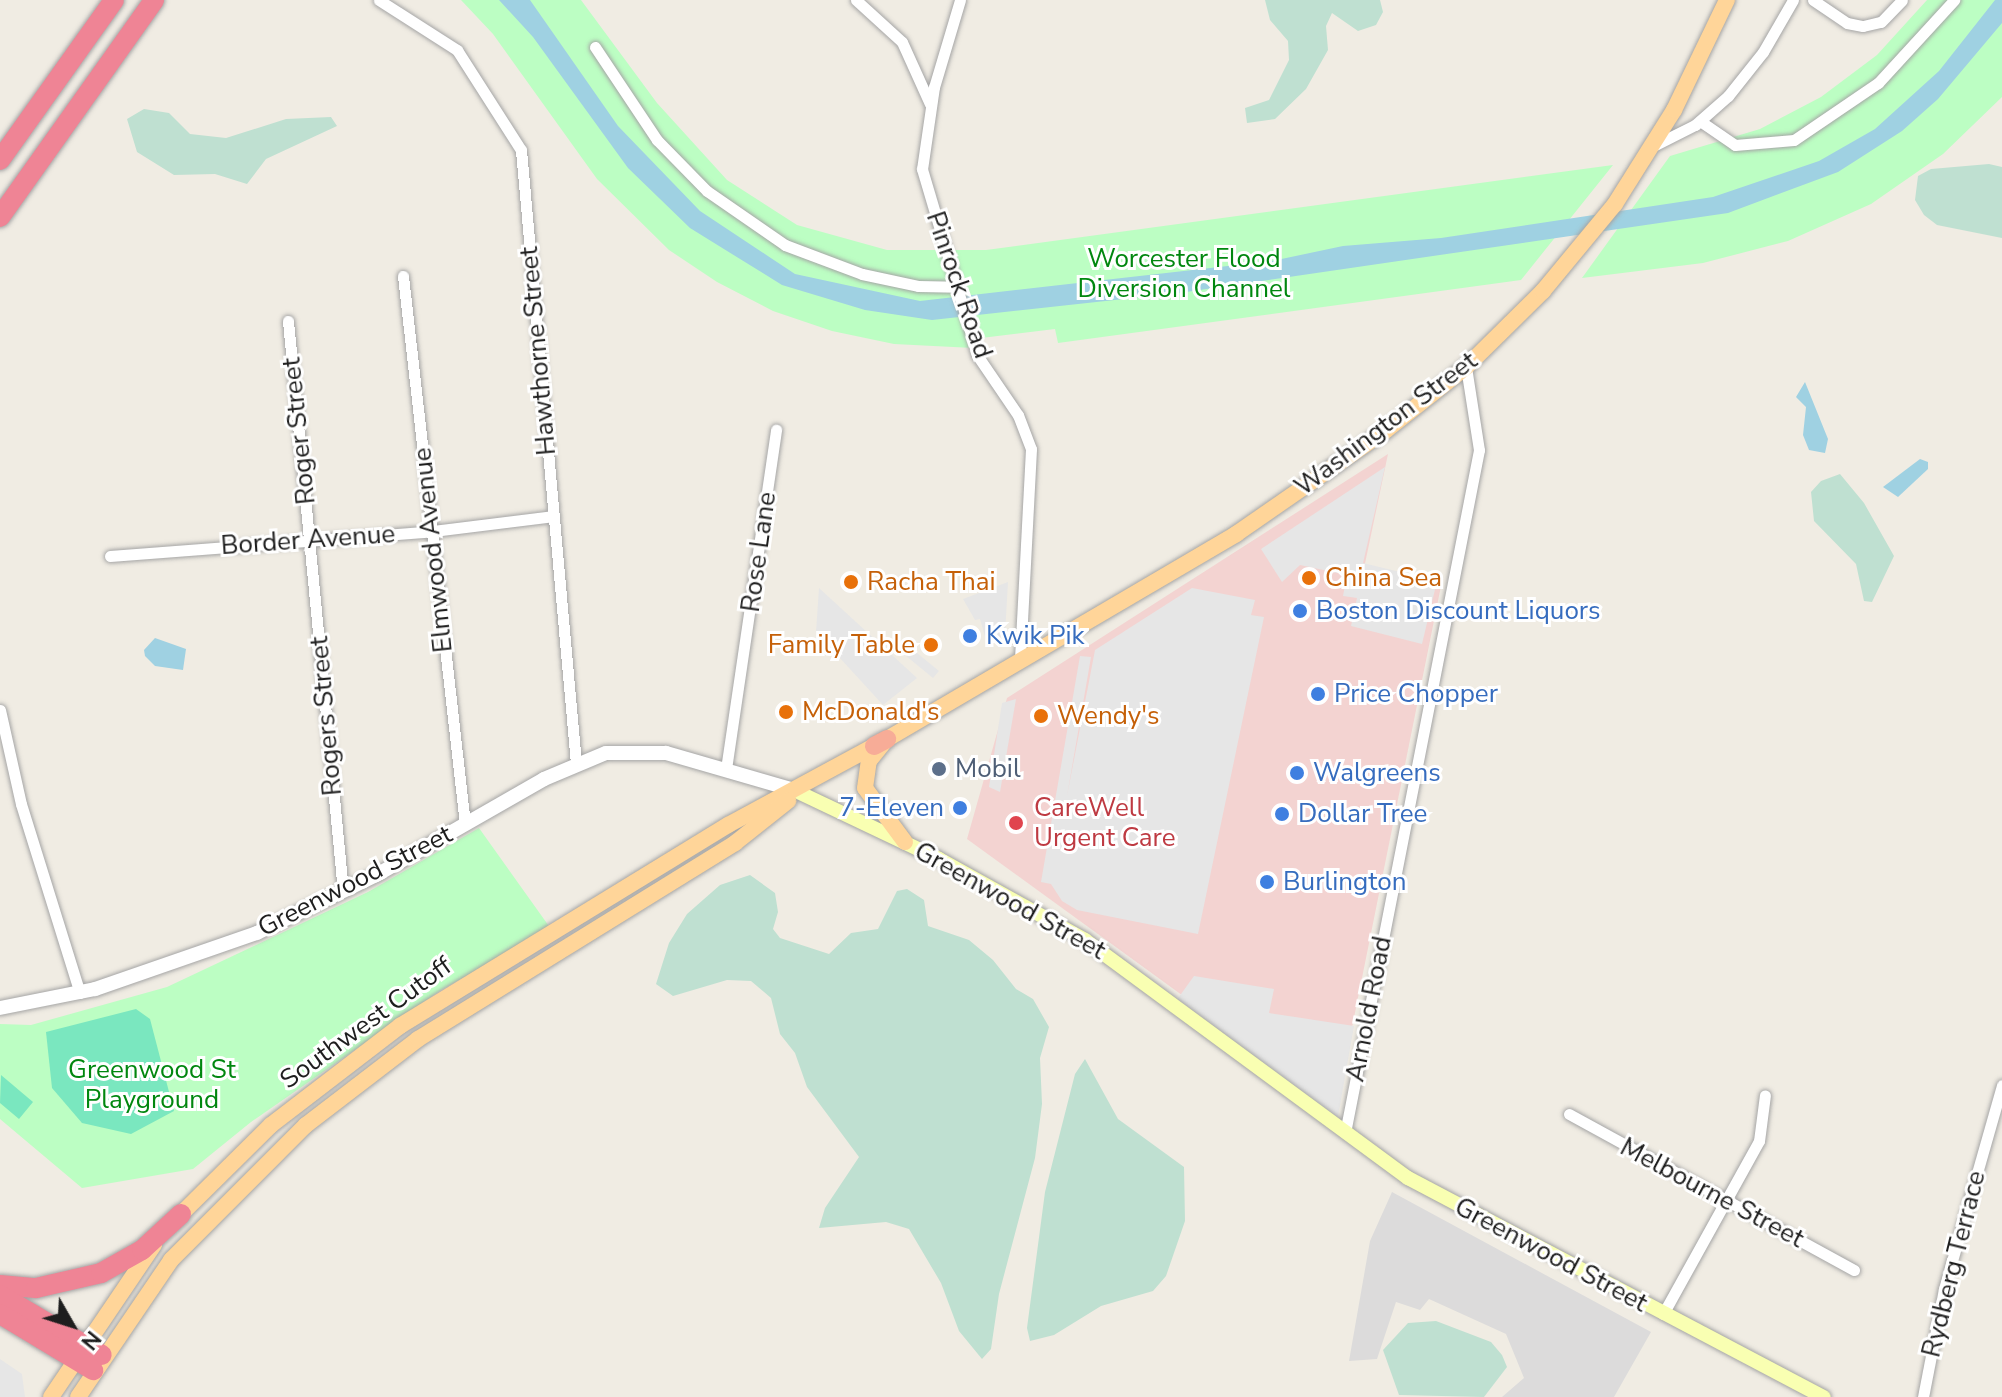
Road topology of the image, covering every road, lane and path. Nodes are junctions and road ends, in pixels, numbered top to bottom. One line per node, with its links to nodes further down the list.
1 (114, 0): 15 (highway)
2 (154, 0): 16 (highway)
3 (379, 0): 22 (street, Hawthorne Street)
4 (856, 0): 12 (street)
5 (960, 0): 12 (street, Pinrock Road)
6 (1727, 0): 14 (main road, Washington Street)
7 (1793, 0): 13 (street)
8 (1813, 0): 9 (street)
9 (1902, 0)
10 (1954, 0): 13 (street)
11 (595, 47): 18 (street)
12 (930, 104): 18 (street, Pinrock Road)
13 (1700, 121): 14 (street)
14 (1653, 146): 20 (main road, Washington Street)
15 (0, 160)
16 (0, 217)
17 (403, 276): 23 (street, Elmwood Avenue)
18 (958, 290): 27 (street, Pinrock Road)
19 (288, 321): 24 (street, Roger Street)
20 (1466, 367): 25 (main road, Washington Street); 41 (street, Arnold Road)
21 (776, 430): 31 (street, Rose Lane)
22 (554, 516): 23 (street, Border Avenue); 30 (street, Hawthorne Street)
23 (433, 531): 24 (street, Border Avenue); 33 (street, Elmwood Avenue)
24 (310, 541): 26 (street, Border Avenue); 35 (street, Rogers Street)
25 (1208, 550): 27 (main road, Southwest Cutoff)
26 (110, 556)
27 (1020, 660): 29 (main road, Southwest Cutoff)
28 (0, 710): 36 (street)
29 (880, 742): 32 (main road, Southwest Cutoff); 34 (main road)
30 (576, 764): 31 (street, Greenwood Street); 33 (street, Greenwood Street)
31 (726, 769): 32 (street, Greenwood Street)
32 (798, 792): 34 (main road, Greenwood Street); 43 (main road, Southwest Cutoff); 50 (main road, Southwest Cutoff)
33 (465, 824): 35 (street, Greenwood Street)
34 (905, 842): 41 (main road, Greenwood Street)
35 (343, 891): 36 (street, Greenwood Street)
36 (80, 993): 37 (street, Greenwood Street)
37 (0, 1008)
38 (2002, 1085): 54 (street, Rydberg Terrace)
39 (1765, 1095): 42 (street)
40 (1569, 1114): 42 (street, Melbourne Street)
41 (1345, 1133): 48 (main road, Greenwood Street)
42 (1723, 1200): 44 (street, Melbourne Street); 48 (street)
43 (181, 1214): 45 (highway); 49 (main road, Southwest Cutoff)
44 (1854, 1270)
45 (0, 1285)
46 (0, 1295): 49 (highway)
47 (0, 1314): 49 (highway)
48 (1663, 1314): 53 (main road, Greenwood Street)
49 (79, 1351): 50 (highway); 51 (main road, Southwest Cutoff)
50 (98, 1362): 52 (main road, Southwest Cutoff)
51 (51, 1397)
52 (78, 1397)
53 (1824, 1397)
54 (1923, 1397)

